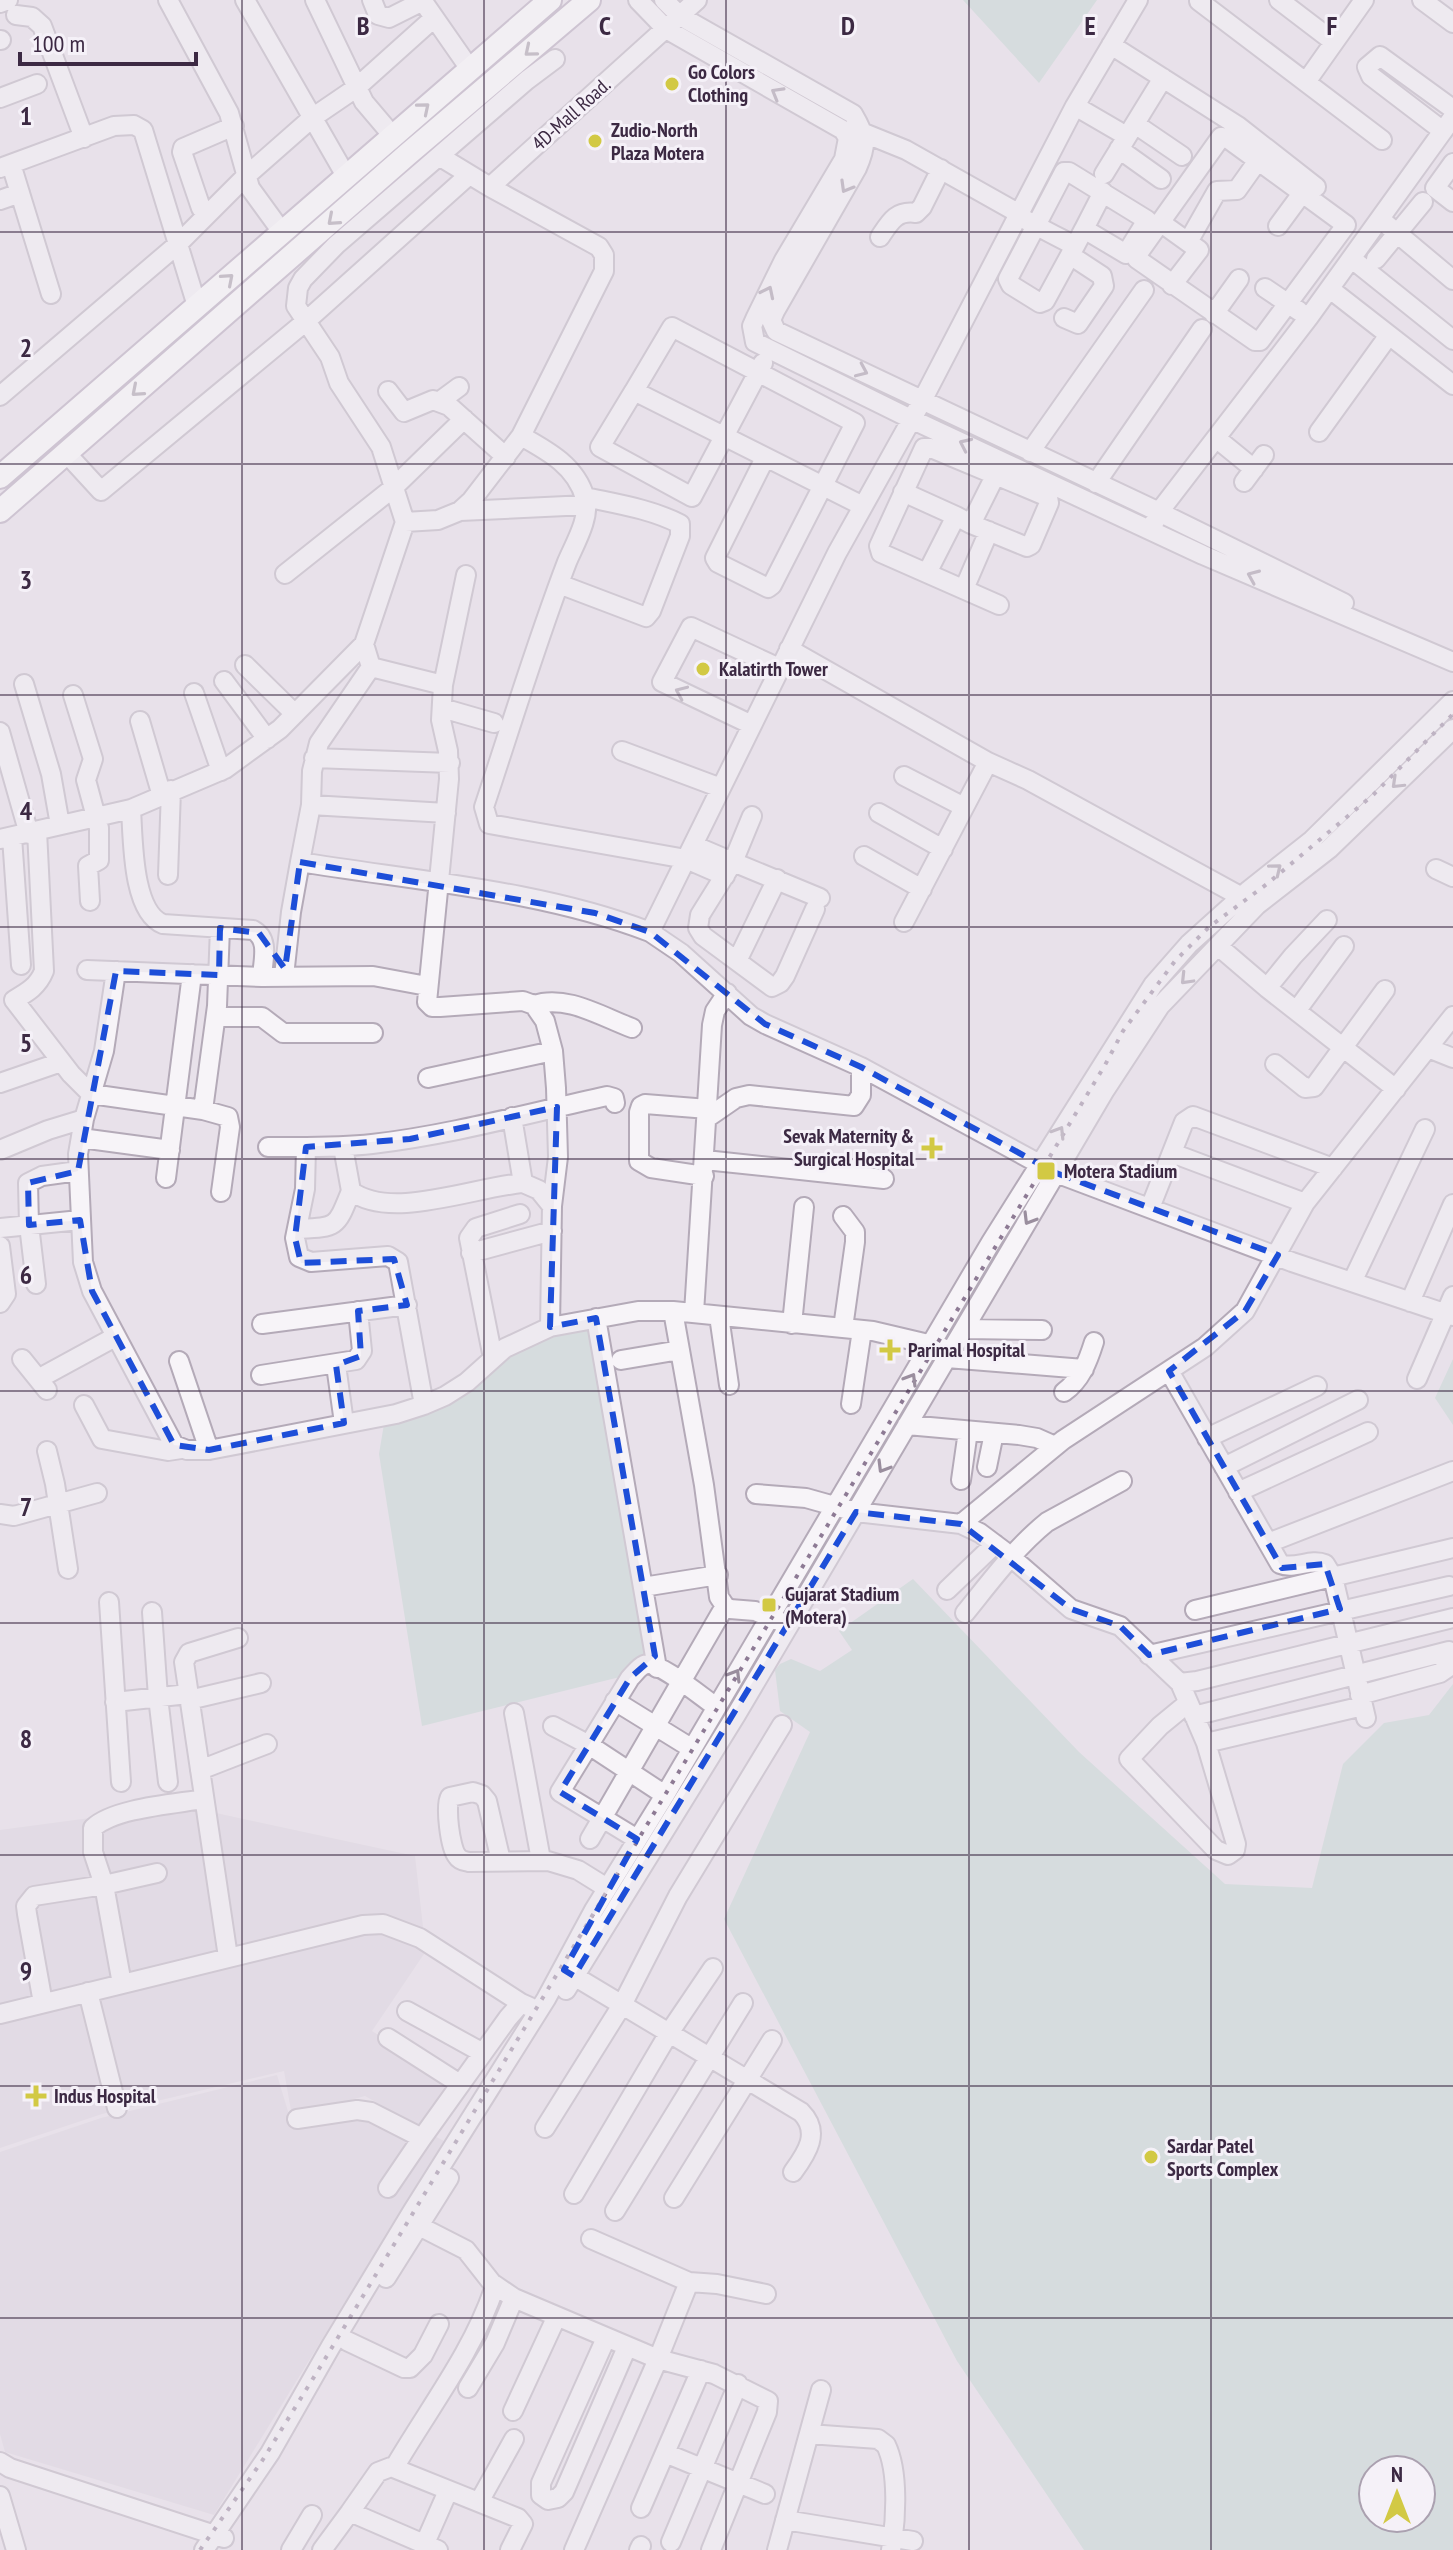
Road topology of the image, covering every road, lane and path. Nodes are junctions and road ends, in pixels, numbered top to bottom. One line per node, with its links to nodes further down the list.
1 (168, 0): 34 (street)
2 (245, 0): 33 (street)
3 (315, 0): 29 (street)
4 (372, 0): 5 (street)
5 (423, 0): 19 (street)
6 (589, 0): 109 (main road, one-way to 109)
7 (638, 0): 21 (street)
8 (664, 0): 18 (street)
9 (697, 0): 18 (street, 4D-Mall Road.)
10 (1138, 0): 23 (street)
11 (1279, 0): 22 (street)
12 (1364, 0): 22 (street)
13 (1422, 0): 20 (street)
14 (544, 2): 25 (main road)
15 (0, 3): 17 (street)
16 (1210, 4): 27 (street)
17 (12, 7): 39 (street)
18 (680, 16): 21 (street, 4D-Mall Road.); 38 (street)
19 (434, 18): 25 (street); 29 (street)
20 (1453, 23)
21 (666, 29): 38 (street, one-way to 21); 54 (street, 4D-Mall Road.)
22 (1334, 42): 27 (street)
23 (1111, 45): 26 (street); 31 (street)
24 (555, 59): 43 (street)
25 (470, 69): 36 (main road, one-way to 25)
26 (1163, 78): 37 (street); 42 (street)
27 (1306, 82): 40 (street)
28 (37, 84): 30 (street)
29 (356, 88): 33 (street); 36 (street)
30 (0, 98)
31 (1075, 106): 37 (street); 62 (street)
32 (1453, 109): 35 (street)
33 (312, 118): 50 (street); 51 (street)
34 (234, 126): 51 (street); 61 (street)
35 (1444, 129): 41 (street); 64 (street)
36 (392, 135): 50 (main road)
37 (1124, 135): 44 (street); 52 (street); 53 (street)
38 (856, 136): 47 (street); 93 (street, one-way to 38); 100 (street, one-way to 100)
39 (84, 138): 46 (street); 72 (street)
40 (1382, 140)
41 (1453, 151)
42 (1262, 154): 49 (street); 55 (street); 56 (street); 64 (street)
43 (439, 156): 48 (street); 89 (street)
44 (1182, 156)
45 (1453, 163): 60 (street)
46 (5, 166): 57 (street)
47 (941, 169): 62 (street); 70 (street)
48 (469, 175): 54 (street); 89 (street)
49 (1193, 175): 55 (street); 63 (street)
50 (346, 176): 68 (main road)
51 (245, 177): 68 (street); 72 (street)
52 (1161, 179)
53 (1103, 183): 65 (street); 67 (street); 67 (street)
54 (490, 187): 105 (street)
55 (1217, 191): 71 (street)
56 (1303, 192): 66 (street); 76 (street)
57 (20, 193): 58 (street); 83 (street)
58 (0, 200)
59 (1423, 202): 69 (street)
60 (1453, 202)
61 (201, 208)
62 (1017, 214): 65 (street); 100 (street)
63 (1160, 222): 71 (street); 80 (street)
64 (1376, 224): 69 (street); 74 (street)
65 (1036, 226): 73 (street); 73 (street)
66 (1278, 226)
67 (1084, 229): 73 (street)
68 (282, 232): 85 (main road, one-way to 68)
69 (1397, 234): 75 (street); 78 (street)
70 (880, 237)
71 (1188, 242): 80 (street)
72 (178, 244): 85 (street); 99 (street)
73 (1072, 251): 88 (street)
74 (1352, 259): 79 (street); 92 (street)
75 (1376, 259)
76 (1318, 265): 79 (street); 84 (street)
77 (1239, 279): 86 (street)
78 (1453, 280)
79 (1334, 284): 87 (street); 91 (street)
80 (1172, 285): 86 (street)
81 (1265, 288): 84 (street)
82 (1144, 290): 108 (street)
83 (51, 294)
84 (1289, 304): 86 (street); 87 (street)
85 (197, 306): 114 (main road)
86 (1214, 314)
87 (1309, 317): 107 (street)
88 (1064, 318)
89 (305, 322): 109 (street); 117 (street)
90 (1202, 329): 115 (street)
91 (1389, 335): 95 (street); 104 (street)
92 (1453, 340)
93 (770, 351): 94 (street); 103 (street)
94 (758, 372): 98 (street); 106 (street); 116 (street)
95 (1453, 385)
96 (459, 387): 101 (street)
97 (388, 391): 101 (street)
98 (634, 391): 106 (street); 106 (street)
99 (0, 396)
100 (923, 399): 103 (street); 108 (street)
101 (440, 401): 102 (street)
102 (464, 419): 110 (street); 117 (street)
103 (911, 419): 112 (street, one-way to 103); 120 (street)
104 (1319, 432)
105 (521, 436): 110 (street); 119 (street)
106 (723, 437): 111 (street)
107 (1216, 438): 113 (street); 124 (street)
108 (1030, 452): 115 (street)
109 (67, 454): 121 (main road)
110 (506, 457): 122 (street)
111 (765, 458): 116 (street); 116 (street)
112 (998, 468): 118 (street); 123 (street); 124 (street); 126 (street)
113 (1254, 469)
114 (0, 477)
115 (1096, 483): 124 (street)
116 (823, 486): 120 (street)
117 (393, 488): 125 (street); 128 (street)
118 (903, 492): 123 (street); 127 (street)
119 (586, 501): 122 (street); 130 (street); 130 (street)
120 (863, 506): 134 (street)
121 (0, 511)
122 (460, 511): 125 (street)
123 (963, 520): 126 (street); 127 (street)
124 (1155, 520): 135 (street); 136 (street, one-way to 124)
125 (405, 522): 133 (street)
126 (989, 531): 131 (street)
127 (927, 573): 131 (street)
128 (285, 574)
129 (466, 575): 142 (street)
130 (559, 584): 172 (street)
131 (964, 589): 132 (street)
132 (999, 605)
133 (364, 644): 138 (street); 147 (street)
134 (789, 649): 139 (street); 156 (street)
135 (1453, 651)
136 (1453, 662)
137 (245, 665): 147 (street)
138 (371, 667): 142 (street); 155 (street)
139 (779, 668): 150 (street); 150 (street, one-way to 139)
140 (224, 681): 153 (street)
141 (24, 684): 169 (street)
142 (443, 685): 146 (street)
143 (194, 693): 158 (street)
144 (73, 695): 168 (street)
145 (1453, 701): 181 (street, one-way to 145)
146 (442, 708): 149 (street); 157 (street)
147 (295, 714): 153 (street)
148 (140, 721): 161 (street)
149 (494, 723)
150 (752, 725): 160 (street)
151 (1453, 729): 181 (street, one-way to 181)
152 (0, 732): 170 (street)
153 (267, 739): 158 (street)
154 (622, 751): 160 (street)
155 (314, 758): 157 (street); 162 (street)
156 (988, 762): 163 (street); 181 (street)
157 (450, 763): 165 (street)
158 (221, 771): 161 (street)
159 (904, 776): 163 (street)
160 (721, 788): 172 (street)
161 (167, 793): 164 (street); 176 (street)
162 (311, 805): 165 (street); 174 (street)
163 (964, 807): 171 (street)
164 (131, 809): 168 (street); 184 (street)
165 (446, 813): 178 (street)
166 (879, 813): 171 (street)
167 (752, 816): 175 (street)
168 (95, 818): 169 (street); 180 (street)
169 (60, 825): 170 (street)
170 (19, 835): 189 (street); 210 (street)
171 (943, 849): 179 (street)
172 (690, 852): 175 (street); 185 (street)
173 (864, 856): 179 (street)
174 (300, 862): 178 (street); 194 (street)
175 (729, 869): 177 (street); 188 (street)
176 (168, 875)
177 (777, 879): 188 (street); 188 (street)
178 (440, 883): 185 (street); 196 (street)
179 (922, 889): 183 (street)
180 (90, 901)
181 (1250, 901): 186 (street); 232 (street, one-way to 181)
182 (1327, 920): 197 (street)
183 (904, 922)
184 (220, 928): 193 (street); 195 (street)
185 (650, 932): 199 (street)
186 (1218, 946): 197 (street); 236 (street, one-way to 236)
187 (1344, 946): 201 (street)
188 (737, 961)
189 (21, 965)
190 (87, 970): 191 (street)
191 (116, 971): 192 (street); 216 (street)
192 (192, 974): 193 (street); 218 (street)
193 (219, 975): 195 (street); 203 (street)
194 (284, 976): 195 (street); 196 (street)
195 (262, 977)
196 (427, 986): 200 (street)
197 (1267, 988): 201 (street)
198 (1385, 990): 206 (street)
199 (727, 993): 212 (street); 221 (street)
200 (534, 1005): 204 (street); 208 (street)
201 (1297, 1010): 206 (street)
202 (1453, 1016): 207 (street)
203 (216, 1017): 205 (street); 220 (street)
204 (632, 1028)
205 (373, 1033)
206 (1344, 1046): 211 (street); 215 (street)
207 (1428, 1048): 209 (street); 215 (street)
208 (553, 1051): 213 (street); 219 (street)
209 (1453, 1058)
210 (61, 1062): 214 (street); 216 (street)
211 (1275, 1064)
212 (861, 1067): 221 (street); 232 (street)
213 (428, 1078)
214 (0, 1083)
215 (1396, 1089): 234 (street)
216 (91, 1094): 218 (street); 223 (street)
217 (615, 1103): 219 (street)
218 (174, 1106): 220 (street); 230 (street)
219 (557, 1107): 222 (street); 244 (street)
220 (203, 1110): 241 (street)
221 (707, 1114): 233 (street); 233 (street)
222 (512, 1117): 228 (street); 239 (street)
223 (84, 1119): 225 (street); 229 (street)
224 (1425, 1129): 257 (street)
225 (81, 1138): 230 (street); 235 (street)
226 (268, 1147): 227 (street)
227 (306, 1147): 228 (street); 252 (street)
228 (343, 1147): 240 (street)
229 (0, 1150)
230 (170, 1150): 237 (street)
231 (1172, 1153): 234 (street); 242 (street); 246 (street)
232 (1039, 1164): 236 (street); 276 (street)
233 (705, 1168): 238 (street); 265 (street)
234 (1333, 1168): 242 (street)
235 (78, 1171): 249 (street); 250 (street)
236 (1056, 1173): 246 (street); 272 (street, one-way to 272)
237 (166, 1178)
238 (884, 1179)
239 (523, 1183): 240 (street); 244 (street)
240 (351, 1191): 252 (street)
241 (221, 1192)
242 (1305, 1203): 256 (street)
243 (1453, 1204): 259 (street)
244 (552, 1206): 253 (street)
245 (804, 1207): 269 (street)
246 (1150, 1208): 256 (street)
247 (520, 1214): 255 (street)
248 (843, 1216): 271 (street)
249 (80, 1220): 250 (street); 274 (street)
250 (29, 1225): 251 (street); 258 (street)
251 (0, 1228)
252 (297, 1229): 261 (street)
253 (552, 1231): 255 (street); 270 (street)
254 (0, 1246): 260 (street)
255 (471, 1253): 279 (street)
256 (1278, 1255): 257 (street); 285 (street)
257 (1352, 1282): 259 (street)
258 (36, 1284)
259 (1410, 1302): 262 (street)
260 (0, 1303)
261 (407, 1305): 263 (street); 294 (street)
262 (1451, 1308): 287 (street)
263 (358, 1311): 268 (street); 283 (street)
264 (673, 1311): 265 (street); 267 (street); 277 (street)
265 (694, 1313): 266 (street)
266 (719, 1316): 269 (street); 288 (street)
267 (596, 1318): 270 (street); 326 (street)
268 (262, 1324)
269 (792, 1324): 271 (street)
270 (550, 1327): 279 (street)
271 (852, 1329): 276 (street); 292 (street)
272 (964, 1329): 273 (street); 278 (street)
273 (1042, 1330)
274 (115, 1337): 280 (street); 302 (street)
275 (1094, 1342): 284 (street)
276 (931, 1344): 278 (street); 314 (street, one-way to 276)
277 (680, 1350): 281 (street); 323 (street)
278 (949, 1354): 284 (street); 296 (street)
279 (493, 1358): 294 (street)
280 (22, 1359)
281 (621, 1360)
282 (179, 1361): 303 (street)
283 (336, 1365): 286 (street); 295 (street)
284 (1084, 1369): 290 (street)
285 (1169, 1371): 300 (street); 301 (street)
286 (261, 1375)
287 (1417, 1379)
288 (729, 1385)
289 (1317, 1386): 300 (street)
290 (1064, 1392)
291 (1358, 1400): 306 (street)
292 (851, 1404)
293 (84, 1405): 302 (street)
294 (424, 1405): 295 (street)
295 (344, 1423): 303 (street)
296 (907, 1425): 297 (street); 315 (street, one-way to 315)
297 (968, 1431): 299 (street); 308 (street)
298 (1368, 1432): 310 (street)
299 (994, 1433): 301 (street); 305 (street)
300 (1207, 1438): 306 (street)
301 (1055, 1446): 317 (street)
302 (181, 1449): 303 (street)
303 (209, 1450)
304 (47, 1451): 313 (street)
305 (987, 1467)
306 (1224, 1467): 310 (street)
307 (1453, 1471): 318 (street)
308 (961, 1480)
309 (1122, 1481): 321 (street)
310 (1238, 1492): 318 (street)
311 (97, 1493): 313 (street)
312 (756, 1494): 314 (street)
313 (58, 1504): 316 (street); 322 (street)
314 (836, 1506): 315 (street); 334 (street)
315 (856, 1512): 317 (street); 336 (street)
316 (0, 1514)
317 (961, 1524): 319 (street)
318 (1268, 1543): 324 (street)
319 (995, 1544): 321 (street); 327 (street)
320 (1453, 1548): 324 (street)
321 (1011, 1557): 333 (street); 340 (street)
322 (68, 1569)
323 (718, 1575): 326 (street); 329 (street)
324 (1333, 1577): 330 (street); 331 (street)
325 (1449, 1586): 330 (street)
326 (643, 1587): 342 (street)
327 (947, 1590)
328 (109, 1602): 350 (street)
329 (725, 1606): 334 (street); 344 (street)
330 (1340, 1609): 338 (street); 340 (street)
331 (1195, 1610)
332 (152, 1612): 347 (street)
333 (965, 1613)
334 (770, 1616): 336 (street); 351 (street, one-way to 334)
335 (1453, 1618): 338 (street)
336 (789, 1626): 378 (street)
337 (238, 1638): 348 (street)
338 (1348, 1642): 343 (street); 346 (street)
339 (1453, 1654): 343 (street)
340 (1149, 1655): 346 (street)
341 (1453, 1664): 352 (street)
342 (657, 1668): 344 (street); 349 (street)
343 (1355, 1673): 352 (street); 353 (street)
344 (681, 1682): 351 (street); 357 (street)
345 (261, 1683): 348 (street)
346 (1180, 1683): 353 (street)
347 (158, 1697): 348 (street); 350 (street); 365 (street)
348 (188, 1697): 362 (street)
349 (615, 1701): 357 (street); 360 (street)
350 (115, 1702): 364 (street)
351 (715, 1706): 361 (street)
352 (1363, 1706): 358 (street)
353 (1191, 1710): 358 (street); 358 (street)
354 (514, 1713): 371 (street)
355 (782, 1725): 384 (street)
356 (553, 1726): 360 (street)
357 (657, 1727): 361 (street); 363 (street)
358 (1206, 1743)
359 (267, 1744): 362 (street)
360 (589, 1745): 363 (street); 368 (street)
361 (691, 1748): 366 (street)
362 (200, 1770): 367 (street)
363 (630, 1771): 366 (street); 368 (street)
364 (121, 1782)
365 (168, 1782)
366 (665, 1795): 370 (street)
367 (204, 1799): 374 (street); 376 (street)
368 (603, 1818): 369 (street); 370 (street)
369 (590, 1839)
370 (637, 1839): 375 (street)
371 (541, 1860): 372 (street); 375 (street)
372 (501, 1861)
373 (157, 1873): 374 (street)
374 (104, 1885): 379 (street); 381 (street)
375 (607, 1888): 378 (street)
376 (228, 1957): 379 (street); 382 (street)
377 (713, 1968): 388 (street)
378 (569, 1973): 384 (street); 386 (street)
379 (122, 1984): 380 (street)
380 (88, 1992): 381 (street); 395 (street)
381 (43, 2003): 387 (street)
382 (521, 2003): 386 (street); 391 (street)
383 (743, 2003): 392 (street)
384 (622, 2005): 388 (street); 397 (street)
385 (407, 2011): 391 (street)
386 (546, 2011): 404 (street); 438 (street)
387 (0, 2014)
388 (669, 2033): 392 (street); 401 (street)
389 (388, 2038): 394 (street)
390 (772, 2040): 393 (street)
391 (483, 2053): 394 (street)
392 (709, 2057): 393 (street); 403 (street)
393 (746, 2079): 399 (street); 402 (street)
394 (460, 2084): 398 (street)
395 (117, 2108)
396 (297, 2119): 398 (street)
397 (545, 2128)
398 (422, 2138): 400 (street)
399 (793, 2172)
400 (388, 2188)
401 (574, 2194)
402 (674, 2198)
403 (615, 2211)
404 (419, 2226): 407 (street); 413 (street)
405 (591, 2239): 406 (street)
406 (689, 2282): 408 (street); 415 (street)
407 (495, 2286): 409 (street); 425 (street)
408 (766, 2294)
409 (514, 2298): 410 (street); 418 (street)
410 (556, 2318): 412 (street); 420 (street)
411 (439, 2324): 413 (street)
412 (606, 2338): 414 (street); 414 (street)
413 (347, 2341): 438 (street)
414 (627, 2347): 415 (street)
415 (658, 2359): 416 (street); 445 (street)
416 (701, 2370): 417 (street); 423 (street)
417 (738, 2384): 426 (street); 427 (street)
418 (468, 2388)
419 (821, 2390): 421 (street)
420 (513, 2411)
421 (809, 2434): 435 (street); 439 (street)
422 (514, 2439): 431 (street)
423 (665, 2453): 426 (street); 432 (street)
424 (3, 2467): 438 (street)
425 (394, 2468): 428 (street); 433 (street)
426 (701, 2468): 427 (street); 437 (street)
427 (739, 2483): 429 (street); 446 (street)
428 (448, 2491): 431 (street); 440 (street)
429 (765, 2494)
430 (0, 2496): 441 (street)
431 (479, 2502): 444 (street)
432 (641, 2508)
433 (350, 2512): 440 (street); 443 (street)
434 (312, 2515): 442 (street)
435 (785, 2520): 439 (street); 447 (street)
436 (913, 2541): 439 (street)
437 (671, 2542)
438 (215, 2543)
439 (892, 2544)
440 (428, 2548)
441 (16, 2550)
442 (291, 2550)
443 (322, 2550)
444 (510, 2550)
445 (574, 2550)
446 (711, 2550)
447 (777, 2550)

